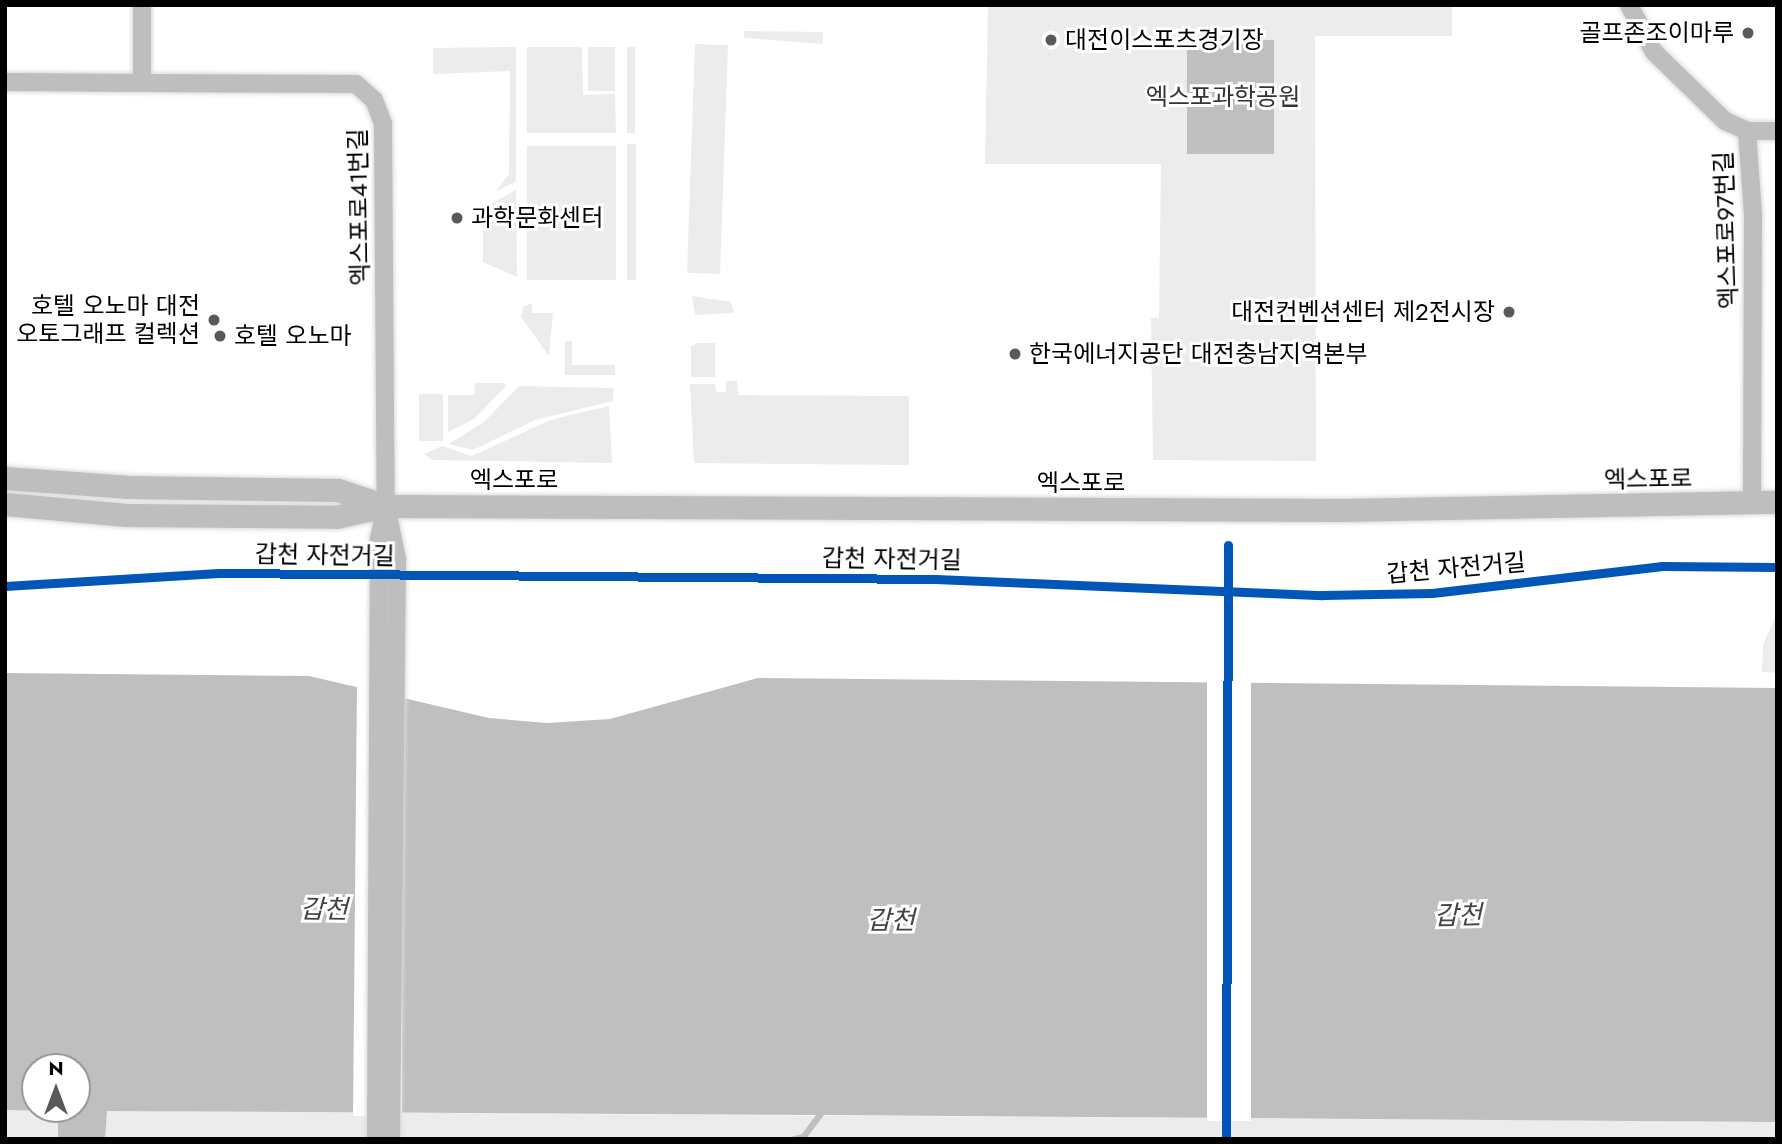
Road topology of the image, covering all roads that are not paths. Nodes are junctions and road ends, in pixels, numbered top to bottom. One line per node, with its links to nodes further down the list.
1 (142, 5): 4 (street)
2 (1629, 5): 5 (street, 엑스포로97번길)
3 (5, 82): 4 (street, 엑스포로41번길)
4 (142, 83): 11 (street, 엑스포로41번길)
5 (1747, 131): 6 (street); 9 (street, 엑스포로97번길)
6 (1777, 131)
7 (5, 478): 11 (main road, 엑스포로)
8 (1777, 502): 9 (main road, 엑스포로)
9 (1752, 503): 11 (main road, 엑스포로)
10 (5, 504): 11 (main road, 엑스포로)
11 (386, 506): 12 (street); 13 (street)
12 (376, 1139)
13 (391, 1139)

